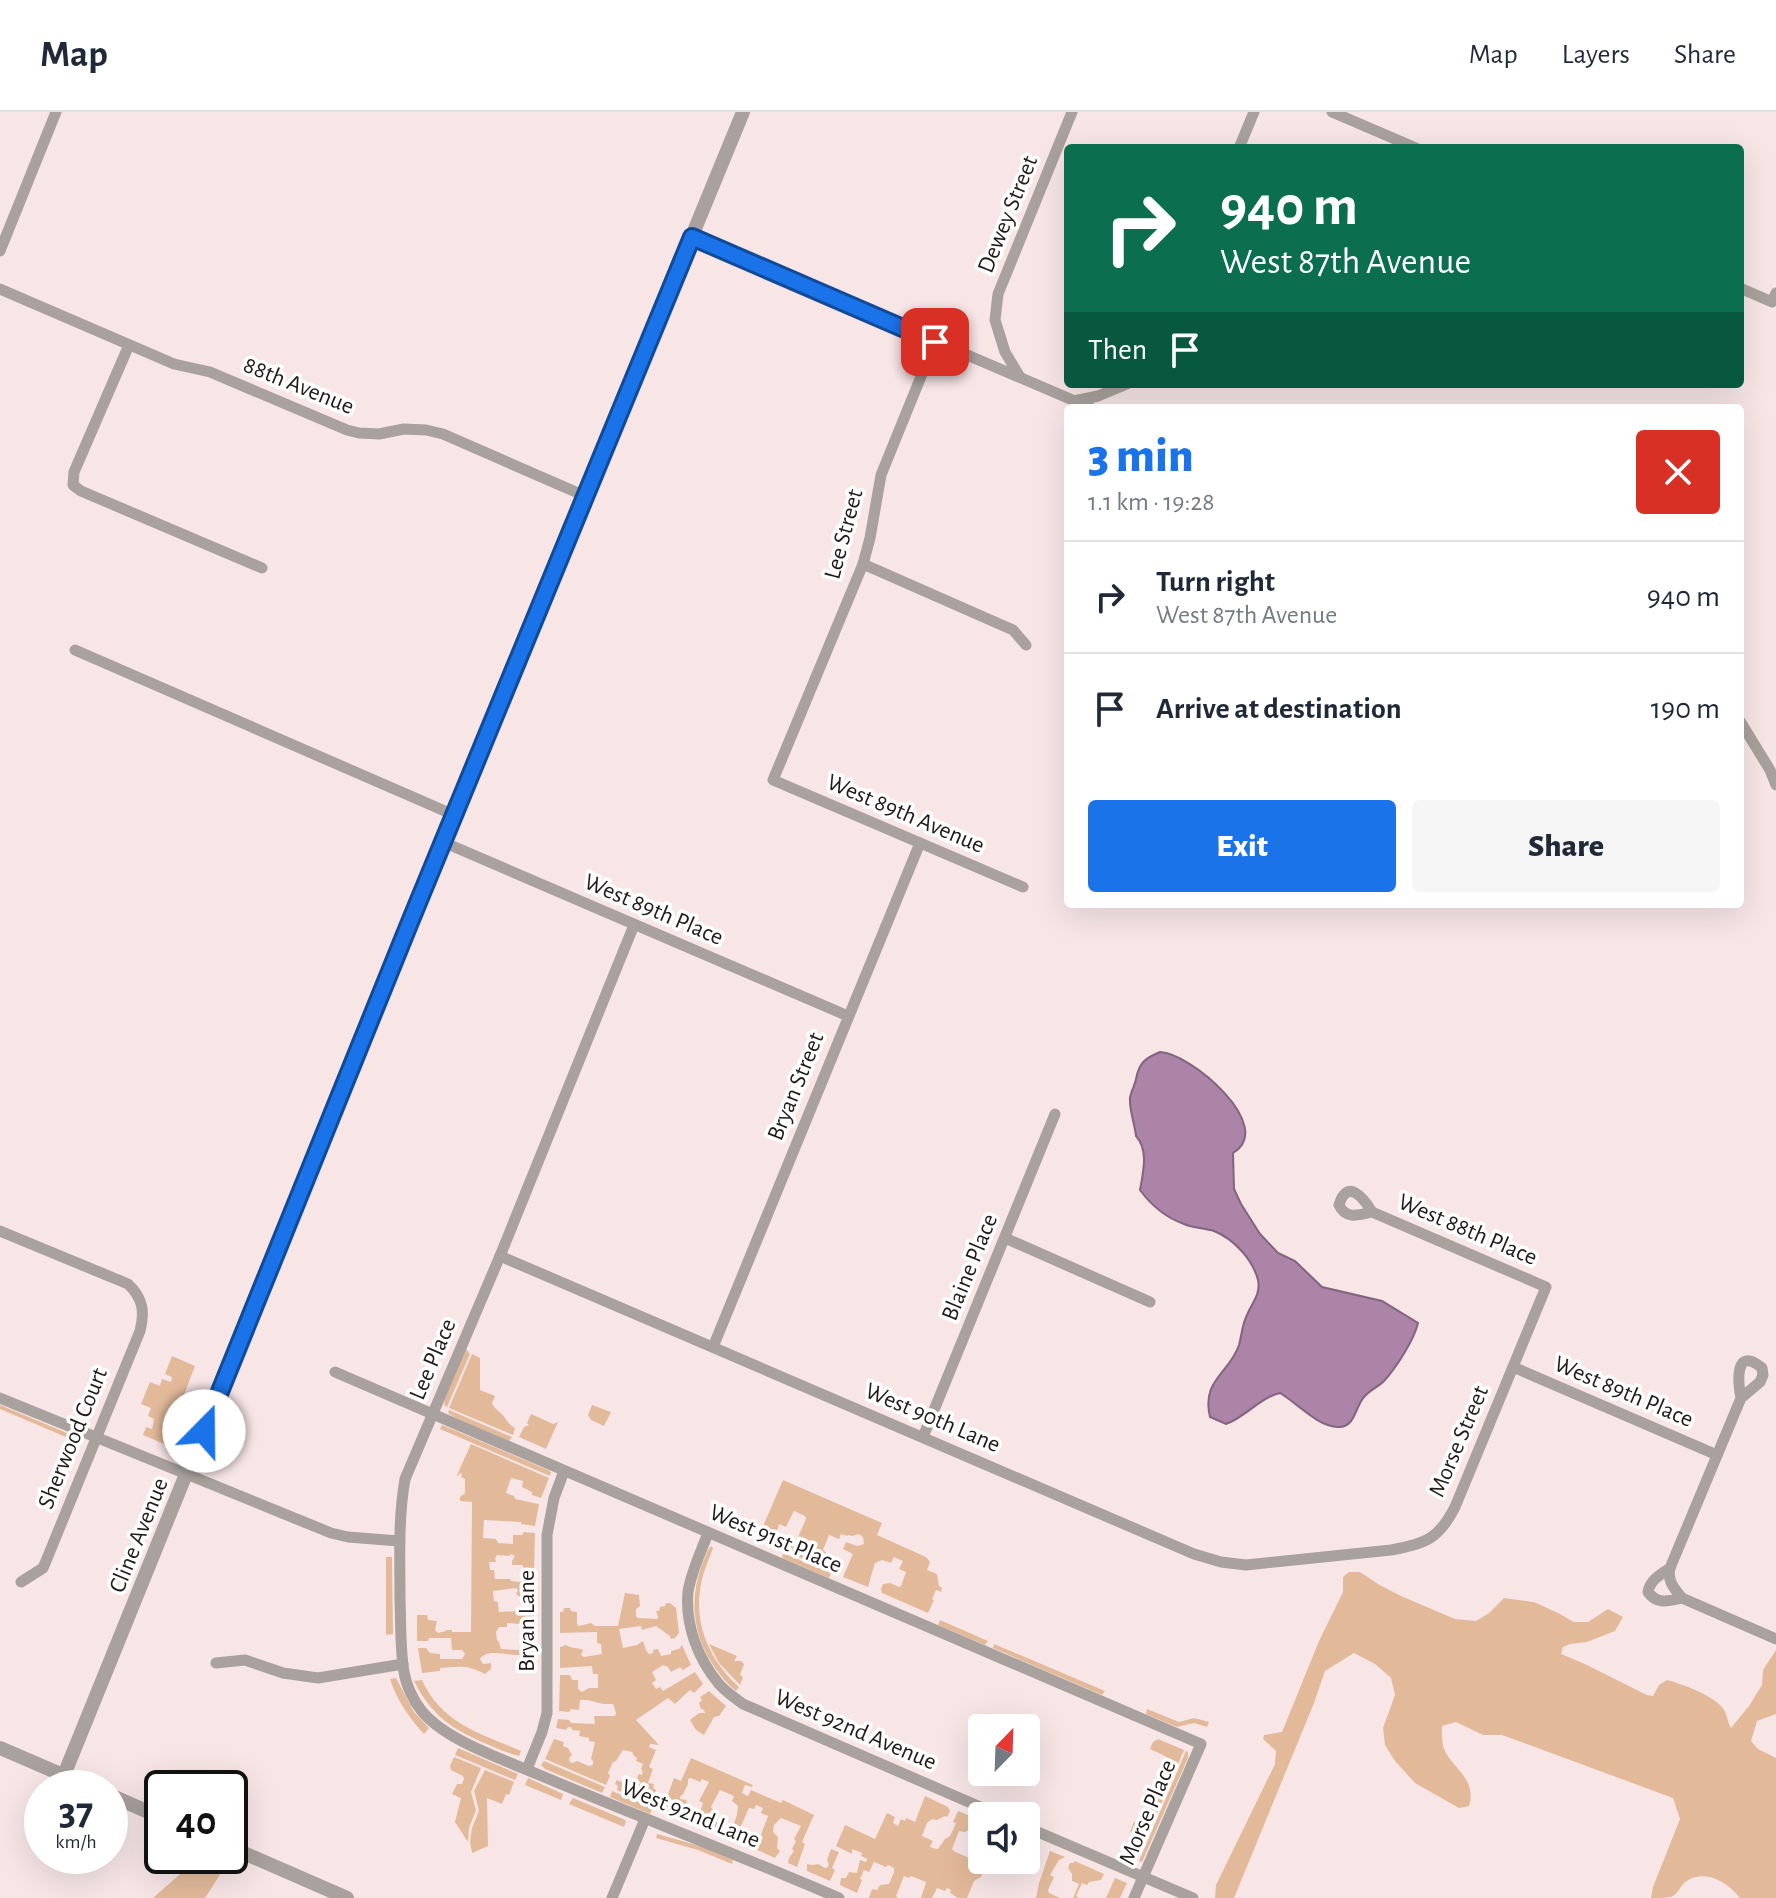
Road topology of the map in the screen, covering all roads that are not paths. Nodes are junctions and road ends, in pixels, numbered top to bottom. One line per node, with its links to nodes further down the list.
1 (56, 112): 9 (street)
2 (743, 112): 8 (street, Cline Avenue)
3 (1072, 112): 15 (street, Dewey Street)
4 (1254, 112): 6 (street)
5 (1332, 112): 7 (street)
6 (1241, 144)
7 (1407, 144)
8 (692, 237): 13 (street); 19 (street, Cline Avenue)
9 (0, 251)
10 (0, 289): 14 (street, 88th Avenue)
11 (1744, 289): 12 (street)
12 (1774, 297)
13 (935, 342): 15 (street); 20 (street, Lee Street)
14 (129, 345): 19 (street, 88th Avenue); 21 (street)
15 (1020, 377): 17 (street)
16 (1117, 388): 17 (street)
17 (1074, 401): 18 (street)
18 (1081, 404)
19 (585, 496): 28 (street, Cline Avenue)
20 (863, 564): 22 (street); 26 (street, Lee Street)
21 (262, 568)
22 (1026, 645)
23 (75, 650): 28 (street)
24 (1744, 727): 25 (street)
25 (1773, 769): 27 (street)
26 (773, 780): 30 (street, West 89th Avenue)
27 (1776, 785)
28 (454, 815): 29 (street, Cline Avenue)
29 (443, 842): 32 (street, West 89th Place); 51 (street, Cline Avenue)
30 (920, 843): 31 (street, West 89th Avenue); 33 (street, Bryan Street)
31 (1023, 887)
32 (634, 925): 33 (street, West 89th Place); 38 (street, Lee Place)
33 (848, 1016): 41 (street, Bryan Street)
34 (1055, 1114): 37 (street, Blaine Place)
35 (1372, 1212): 39 (street, West 88th Place)
36 (0, 1231): 48 (street, Sherwood Court)
37 (1005, 1238): 40 (street); 47 (street, Blaine Place)
38 (500, 1256): 41 (street, West 90th Lane); 46 (street, Lee Place)
39 (1546, 1287): 42 (street, Morse Street)
40 (1150, 1302)
41 (713, 1347): 47 (street, West 90th Lane)
42 (1513, 1367): 49 (street, West 89th Place); 54 (street, Morse Street)
43 (335, 1372): 46 (street, West 91st Place)
44 (0, 1398): 48 (street)
45 (1741, 1398): 49 (street)
46 (432, 1413): 50 (street, West 91st Place); 53 (street, Lee Place)
47 (923, 1437): 54 (street, West 90th Lane)
48 (96, 1438): 51 (street); 56 (street, Sherwood Court)
49 (1717, 1455): 55 (street)
50 (564, 1471): 52 (street, West 91st Place); 63 (street, Bryan Lane)
51 (186, 1475): 53 (street); 65 (street, Cline Avenue)
52 (708, 1533): 61 (street, West 91st Place); 66 (street, West 92nd Avenue)
53 (399, 1541): 60 (street, Lee Place)
54 (1359, 1553)
55 (1670, 1568): 57 (street); 57 (street)
56 (21, 1582)
57 (1682, 1598): 58 (street)
58 (1776, 1639)
59 (216, 1663): 60 (street)
60 (403, 1664): 63 (street, Lee Place)
61 (1201, 1744): 70 (street, Morse Place)
62 (0, 1748): 64 (street)
63 (527, 1769): 67 (street, West 92nd Lane)
64 (52, 1770)
65 (66, 1770)
66 (969, 1802)
67 (645, 1819): 72 (street); 73 (street, West 92nd Lane)
68 (1040, 1833): 70 (street)
69 (248, 1855): 71 (street)
70 (1143, 1877): 74 (street, Morse Place); 75 (street)
71 (347, 1898)
72 (612, 1898)
73 (839, 1898)
74 (1134, 1898)
75 (1193, 1898)

